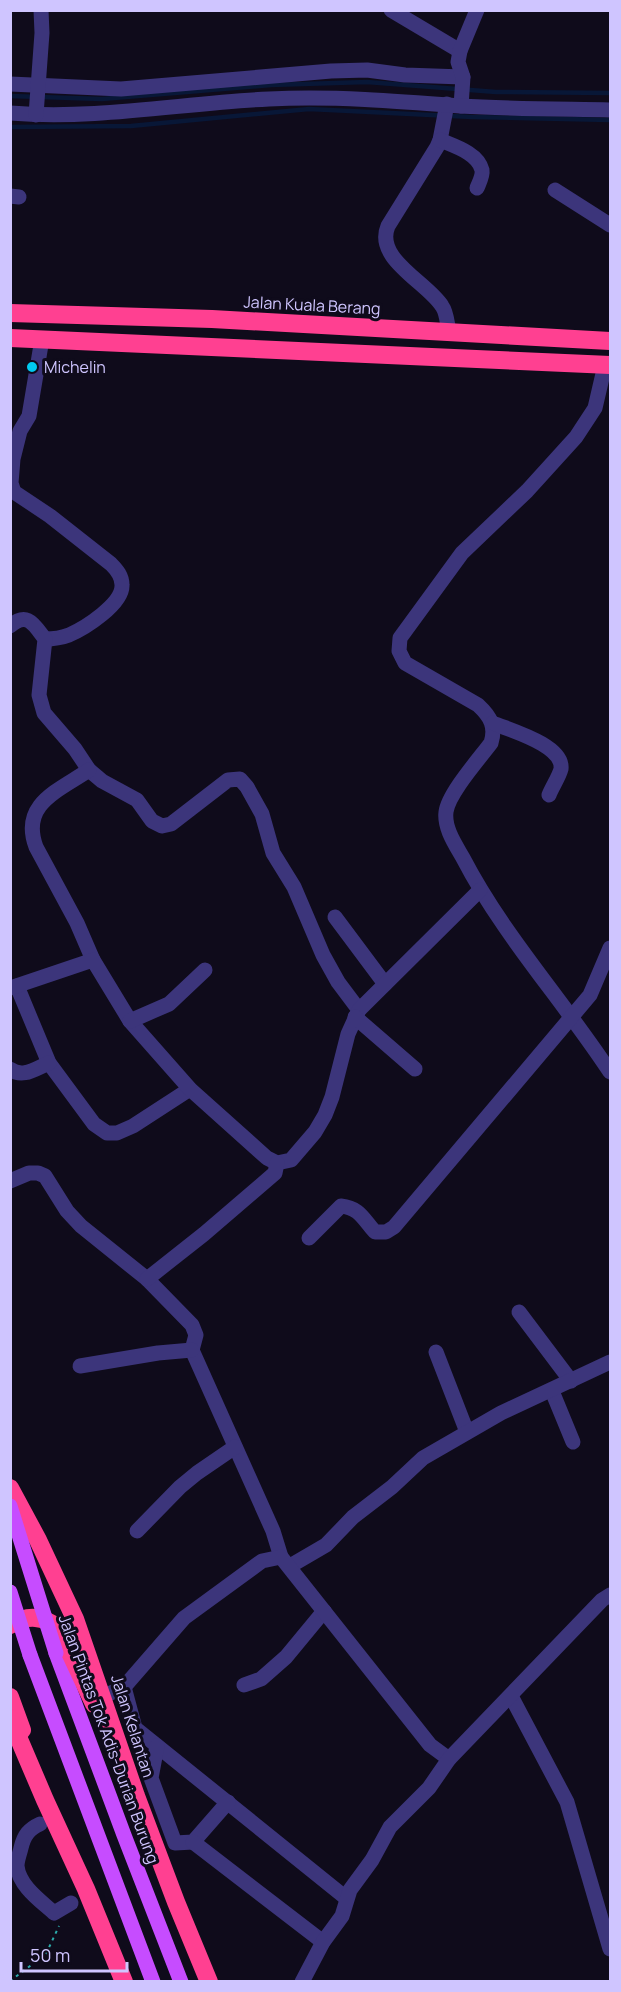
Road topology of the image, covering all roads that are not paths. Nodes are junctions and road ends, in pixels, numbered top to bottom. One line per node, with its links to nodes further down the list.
1 (41, 10): 7 (street)
2 (477, 10): 4 (street)
3 (397, 12): 4 (street)
4 (460, 51): 5 (street)
5 (463, 80): 7 (street); 11 (street)
6 (10, 84): 7 (street)
7 (38, 88): 9 (street)
8 (610, 110): 11 (street)
9 (36, 111): 10 (street); 11 (street)
10 (10, 113)
11 (450, 115): 12 (street); 17 (street)
12 (477, 188)
13 (555, 190): 14 (street)
14 (610, 225)
15 (10, 313): 16 (highway, Jalan Kuala Berang)
16 (212, 319): 17 (highway, Jalan Kuala Berang); 21 (highway)
17 (457, 333): 20 (highway, Jalan Kuala Berang); 22 (highway)
18 (10, 338): 19 (highway)
19 (42, 339): 21 (highway); 25 (street)
20 (610, 341)
21 (303, 352): 22 (highway)
22 (466, 359): 23 (highway)
23 (608, 365): 26 (street)
24 (10, 626): 25 (street)
25 (45, 639): 27 (street)
26 (493, 723): 28 (street); 29 (street)
27 (89, 770): 32 (street); 36 (street)
28 (549, 795)
29 (480, 890): 34 (street); 37 (street)
30 (335, 917): 34 (street)
31 (610, 948): 37 (street)
32 (93, 960): 35 (street); 38 (street)
33 (205, 970): 38 (street)
34 (385, 984): 36 (street)
35 (14, 987): 39 (street)
36 (357, 1013): 41 (street); 44 (street)
37 (572, 1017): 42 (street); 46 (street)
38 (130, 1021): 43 (street)
39 (49, 1063): 40 (street); 43 (street)
40 (10, 1069)
41 (415, 1069)
42 (610, 1072)
43 (190, 1089): 44 (street)
44 (277, 1163): 47 (street)
45 (10, 1181): 47 (street)
46 (309, 1238)
47 (147, 1279): 49 (street)
48 (519, 1312): 53 (street)
49 (192, 1350): 52 (street); 57 (street)
50 (435, 1352): 55 (street)
51 (610, 1362): 53 (street)
52 (80, 1366)
53 (571, 1381): 54 (street)
54 (552, 1391): 55 (street); 56 (street)
55 (467, 1432): 61 (street)
56 (573, 1442)
57 (235, 1447): 60 (street); 61 (street)
58 (10, 1488): 70 (highway, Jalan Kelantan)
59 (10, 1506): 84 (main road, Jalan Pintas Tok Adis-Durian Burung, bridge)
60 (136, 1531)
61 (285, 1562): 64 (street); 67 (street)
62 (10, 1592): 83 (main road, bridge)
63 (610, 1595): 68 (street)
64 (324, 1611): 66 (street); 73 (street)
65 (10, 1625): 70 (highway)
66 (244, 1685)
67 (124, 1687): 70 (street); 72 (street)
68 (511, 1696): 73 (street); 81 (street)
69 (10, 1697): 74 (highway)
70 (98, 1699): 85 (highway, Jalan Kelantan)
71 (10, 1718): 74 (highway)
72 (157, 1746): 75 (street); 77 (street)
73 (449, 1759): 78 (street)
74 (45, 1800): 82 (highway)
75 (228, 1802): 77 (street); 78 (street)
76 (40, 1824): 79 (street)
77 (193, 1842): 80 (street)
78 (346, 1898): 80 (street)
79 (71, 1903)
80 (323, 1942): 86 (street)
81 (610, 1949)
82 (124, 1982)
83 (153, 1982)
84 (181, 1982)
85 (209, 1982)
86 (302, 1982)

